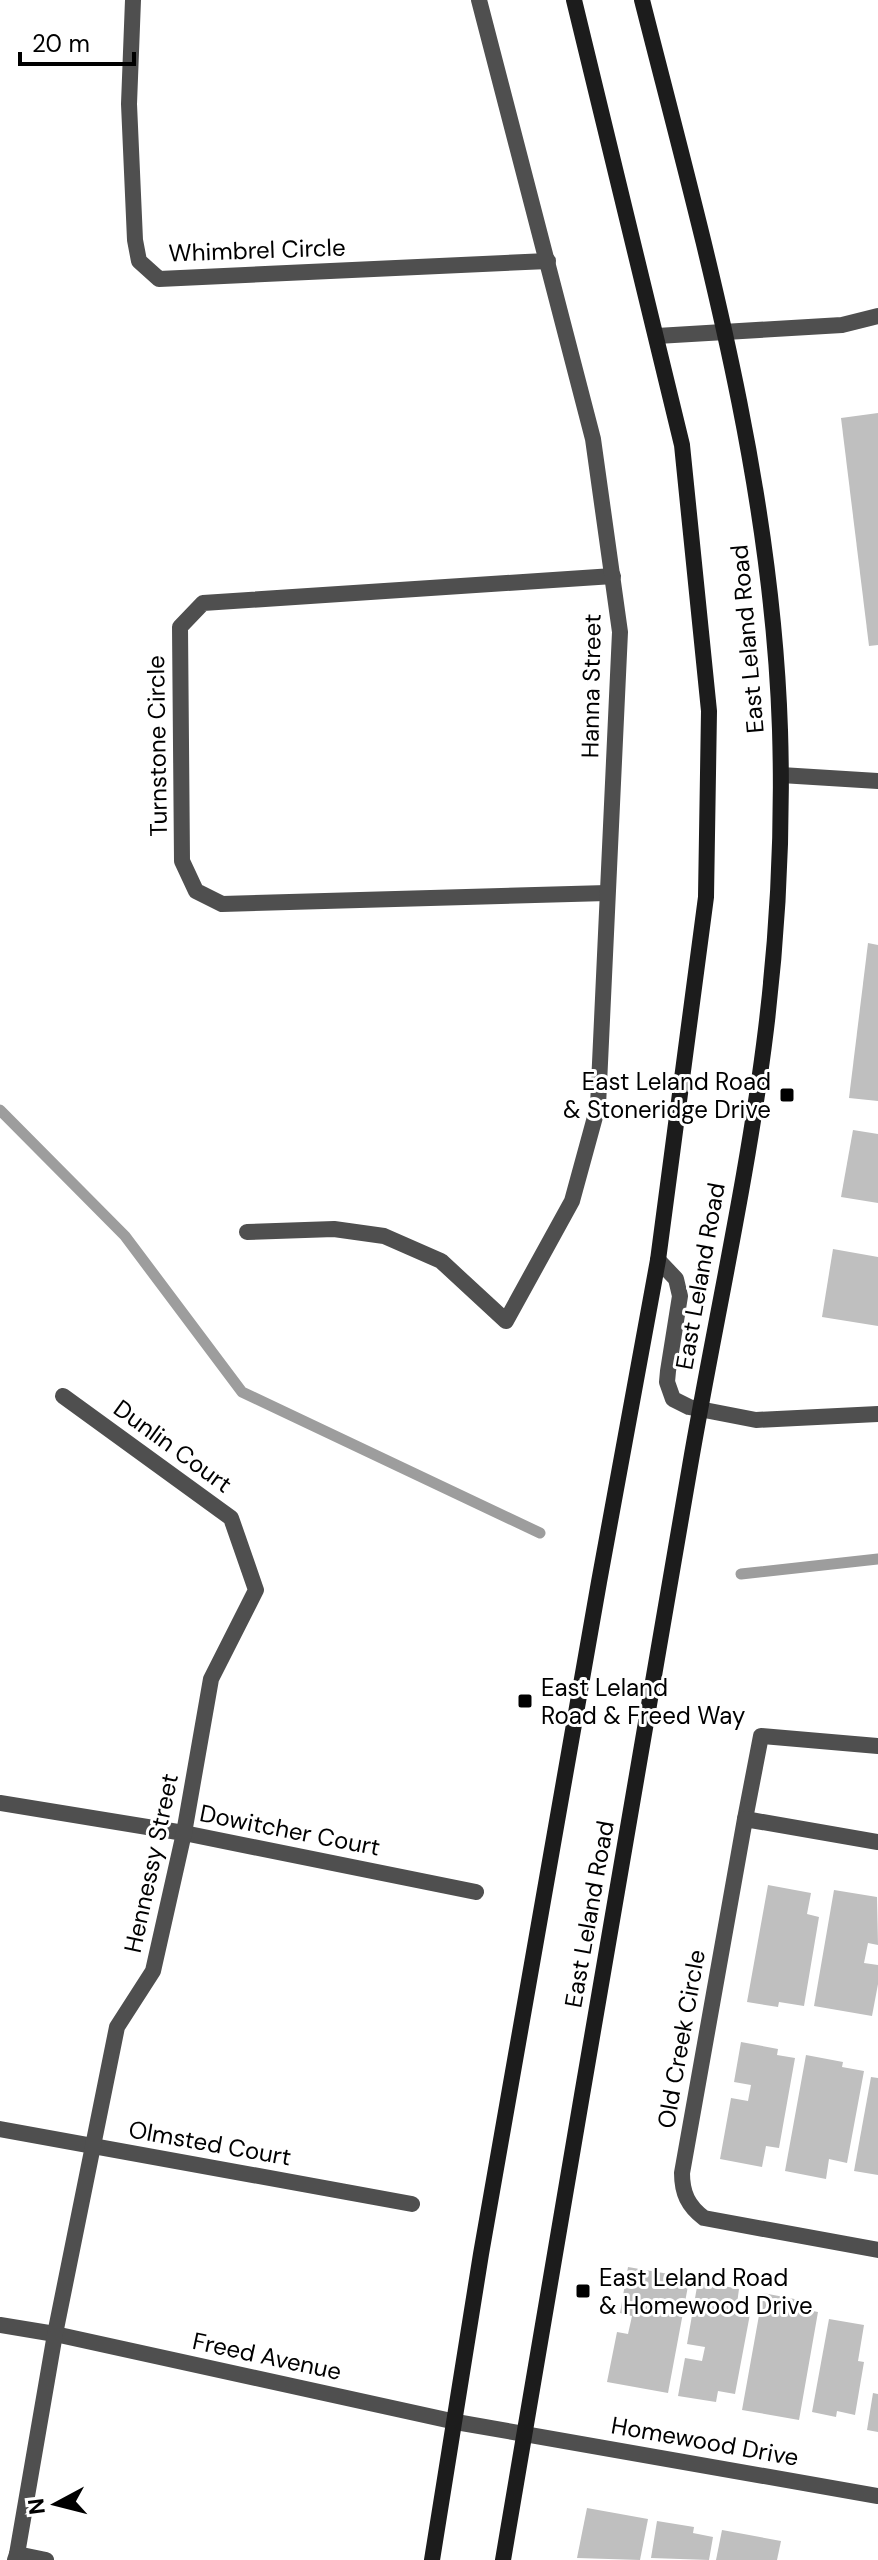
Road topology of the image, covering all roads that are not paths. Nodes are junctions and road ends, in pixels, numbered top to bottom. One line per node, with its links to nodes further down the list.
1 (133, 0): 5 (street, Whimbrel Circle)
2 (479, 0): 5 (street, Hanna Street)
3 (574, 0): 8 (main road, East Leland Road)
4 (642, 0): 7 (main road, East Leland Road)
5 (548, 261): 9 (street, Hanna Street)
6 (878, 316): 7 (street)
7 (725, 330): 8 (street); 10 (main road, East Leland Road)
8 (657, 336): 14 (main road, East Leland Road)
9 (613, 576): 12 (street, Hanna Street); 12 (street, Turnstone Circle)
10 (781, 775): 11 (street); 16 (main road, East Leland Road)
11 (878, 781)
12 (607, 893): 13 (street, Hanna Street)
13 (247, 1232)
14 (658, 1260): 16 (street); 31 (main road, East Leland Road)
15 (63, 1396): 18 (street, Dunlin Court)
16 (700, 1409): 17 (street); 32 (main road, East Leland Road)
17 (878, 1414)
18 (256, 1590): 22 (street, Hennessy Street)
19 (878, 1746): 21 (street, Old Creek Circle)
20 (0, 1803): 22 (street, Dowitcher Court)
21 (745, 1819): 23 (street); 28 (street, Old Creek Circle)
22 (184, 1833): 24 (street, Dowitcher Court); 26 (street, Hennessy Street)
23 (878, 1842)
24 (476, 1892)
25 (0, 2129): 26 (street, Olmsted Court)
26 (91, 2146): 27 (street, Olmsted Court); 30 (street, Hennessy Street)
27 (412, 2204)
28 (878, 2250)
29 (0, 2325): 30 (street, Freed Avenue)
30 (55, 2334): 31 (street, Freed Avenue); 34 (street, Hennessy Street)
31 (456, 2422): 32 (street, Freed Avenue); 36 (main road, East Leland Road)
32 (524, 2434): 33 (street, Homewood Drive); 37 (main road, East Leland Road)
33 (878, 2496)
34 (16, 2557): 35 (street)
35 (46, 2560)
36 (432, 2560)
37 (503, 2560)

